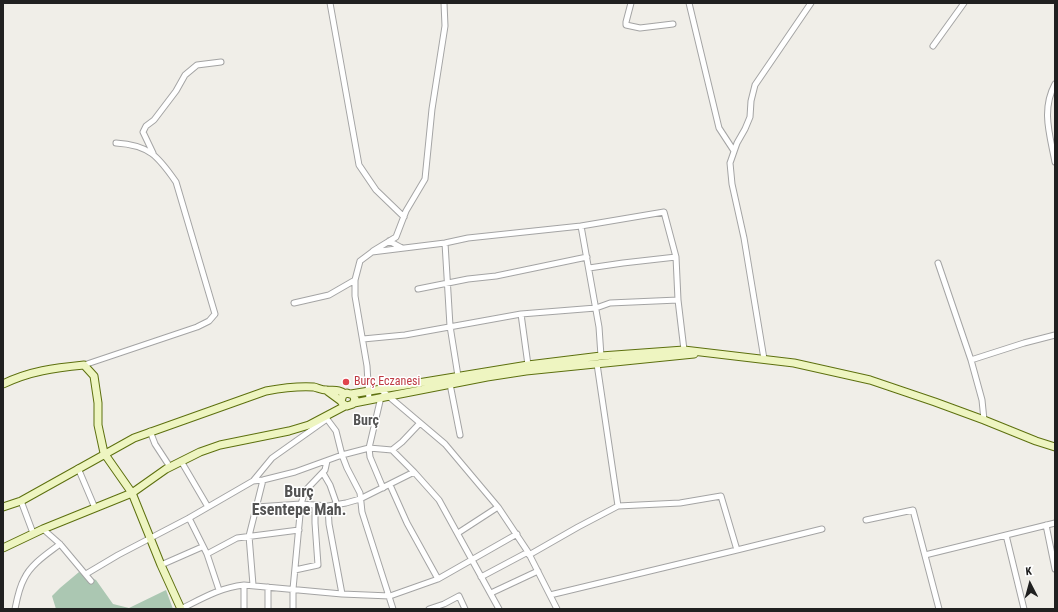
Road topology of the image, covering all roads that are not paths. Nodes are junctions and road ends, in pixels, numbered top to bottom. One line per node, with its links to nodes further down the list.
1 (330, 3): 15 (street)
2 (444, 3): 15 (street)
3 (631, 3): 7 (street)
4 (689, 3): 12 (street)
5 (811, 3): 12 (street)
6 (964, 3): 8 (street)
7 (673, 24)
8 (933, 46)
9 (222, 62): 13 (street)
10 (1055, 84): 14 (street)
11 (116, 143): 13 (street)
12 (734, 151): 38 (street)
13 (154, 156): 41 (street)
14 (1055, 162)
15 (404, 217): 17 (street)
16 (581, 226): 18 (street); 21 (street); 22 (street)
17 (389, 241): 19 (street); 20 (street)
18 (445, 243): 19 (street); 26 (street)
19 (402, 248): 20 (street)
20 (372, 252): 25 (street)
21 (587, 257): 24 (street); 26 (street)
22 (676, 257): 24 (street); 28 (street)
23 (938, 263): 39 (street)
24 (589, 268): 30 (street)
25 (355, 280): 29 (street); 34 (street)
26 (448, 284): 27 (street); 32 (street)
27 (418, 289)
28 (678, 300): 30 (street); 35 (street)
29 (294, 303)
30 (596, 308): 31 (street); 37 (street)
31 (521, 314): 32 (street); 42 (street)
32 (450, 326): 34 (street); 43 (street)
33 (1055, 336): 39 (street)
34 (363, 339): 47 (street)
35 (684, 350): 36 (main road); 37 (main road)
36 (699, 352): 38 (main road); 40 (main road)
37 (600, 356): 40 (main road)
38 (764, 358): 54 (main road)
39 (971, 360): 54 (street)
40 (591, 363): 42 (main road); 45 (main road); 81 (street)
41 (84, 364): 44 (main road); 61 (main road)
42 (528, 365): 43 (main road)
43 (458, 376): 49 (main road)
44 (3, 384)
45 (450, 384): 49 (main road); 57 (street)
46 (326, 390): 48 (main road); 51 (main road); 56 (main road)
47 (368, 391): 48 (main road); 49 (main road); 50 (street)
48 (348, 394): 51 (main road); 52 (main road)
49 (382, 394): 50 (main road); 55 (street); 59 (street)
50 (369, 400): 52 (main road)
51 (343, 403): 52 (main road); 53 (main road)
52 (354, 403)
53 (327, 418): 62 (street); 63 (main road); 70 (street)
54 (984, 420): 58 (main road)
55 (420, 423): 60 (street); 80 (street)
56 (150, 431): 61 (main road); 65 (street)
57 (460, 435)
58 (1055, 447)
59 (369, 448): 60 (street); 62 (street); 72 (street)
60 (392, 450): 67 (street)
61 (104, 454): 66 (main road); 73 (main road)
62 (342, 455): 64 (street); 74 (street)
63 (181, 461): 65 (main road); 83 (street)
64 (327, 461): 68 (street); 69 (street)
65 (170, 467): 73 (main road)
66 (78, 468): 75 (main road); 85 (street)
67 (414, 472): 71 (street); 94 (street)
68 (323, 473): 76 (street); 78 (street)
69 (263, 480): 70 (street); 84 (street)
70 (253, 481): 83 (street)
71 (390, 485): 72 (street); 113 (street)
72 (384, 488): 74 (street)
73 (132, 493): 85 (main road); 98 (main road)
74 (360, 499): 78 (street); 123 (street)
75 (21, 501): 82 (main road); 93 (street)
76 (301, 504): 77 (street); 84 (street); 92 (street)
77 (316, 505): 79 (street); 109 (street)
78 (337, 505): 79 (street)
79 (328, 506): 121 (street)
80 (498, 506): 94 (street); 95 (street)
81 (618, 506): 102 (street); 104 (street)
82 (3, 507)
83 (208, 507): 86 (street)
84 (256, 507): 97 (street)
85 (95, 508): 90 (main road)
86 (189, 518): 98 (street); 100 (street)
87 (866, 520): 105 (street)
88 (1055, 522): 89 (street)
89 (1046, 525): 96 (street); 108 (street)
90 (43, 529): 93 (main road); 99 (street)
91 (822, 529): 102 (street)
92 (299, 530): 97 (street); 109 (street)
93 (33, 533): 101 (main road)
94 (458, 533): 106 (street)
95 (517, 534): 104 (street); 106 (street)
96 (1006, 535): 105 (street); 136 (street)
97 (249, 536): 103 (street); 116 (street)
98 (150, 538): 107 (main road); 111 (street)
99 (60, 544): 111 (street); 125 (street)
100 (202, 547): 103 (street); 107 (street)
101 (3, 548)
102 (737, 550): 122 (street)
103 (206, 554): 119 (street)
104 (529, 554): 110 (street); 112 (street)
105 (925, 555): 135 (street)
106 (472, 559): 112 (street); 113 (street)
107 (161, 565): 126 (main road)
108 (1055, 569)
109 (295, 570): 118 (street)
110 (538, 571): 120 (street); 122 (street)
111 (86, 574): 114 (street)
112 (481, 577): 120 (street)
113 (438, 579): 123 (street)
114 (91, 581)
115 (244, 585): 116 (street); 119 (street); 127 (street)
116 (253, 585): 117 (street)
117 (268, 587): 118 (street); 128 (street)
118 (293, 589): 121 (street); 129 (street)
119 (219, 590): 126 (street)
120 (491, 593): 133 (street)
121 (342, 594): 123 (street)
122 (550, 595): 134 (street)
123 (390, 596): 130 (street)
124 (445, 606): 131 (street); 132 (street)
125 (15, 609)
126 (181, 609)
127 (244, 609)
128 (268, 609)
129 (293, 609)
130 (393, 609)
131 (429, 609)
132 (465, 609)
133 (499, 609)
134 (557, 609)
135 (939, 609)
136 (1024, 609)

